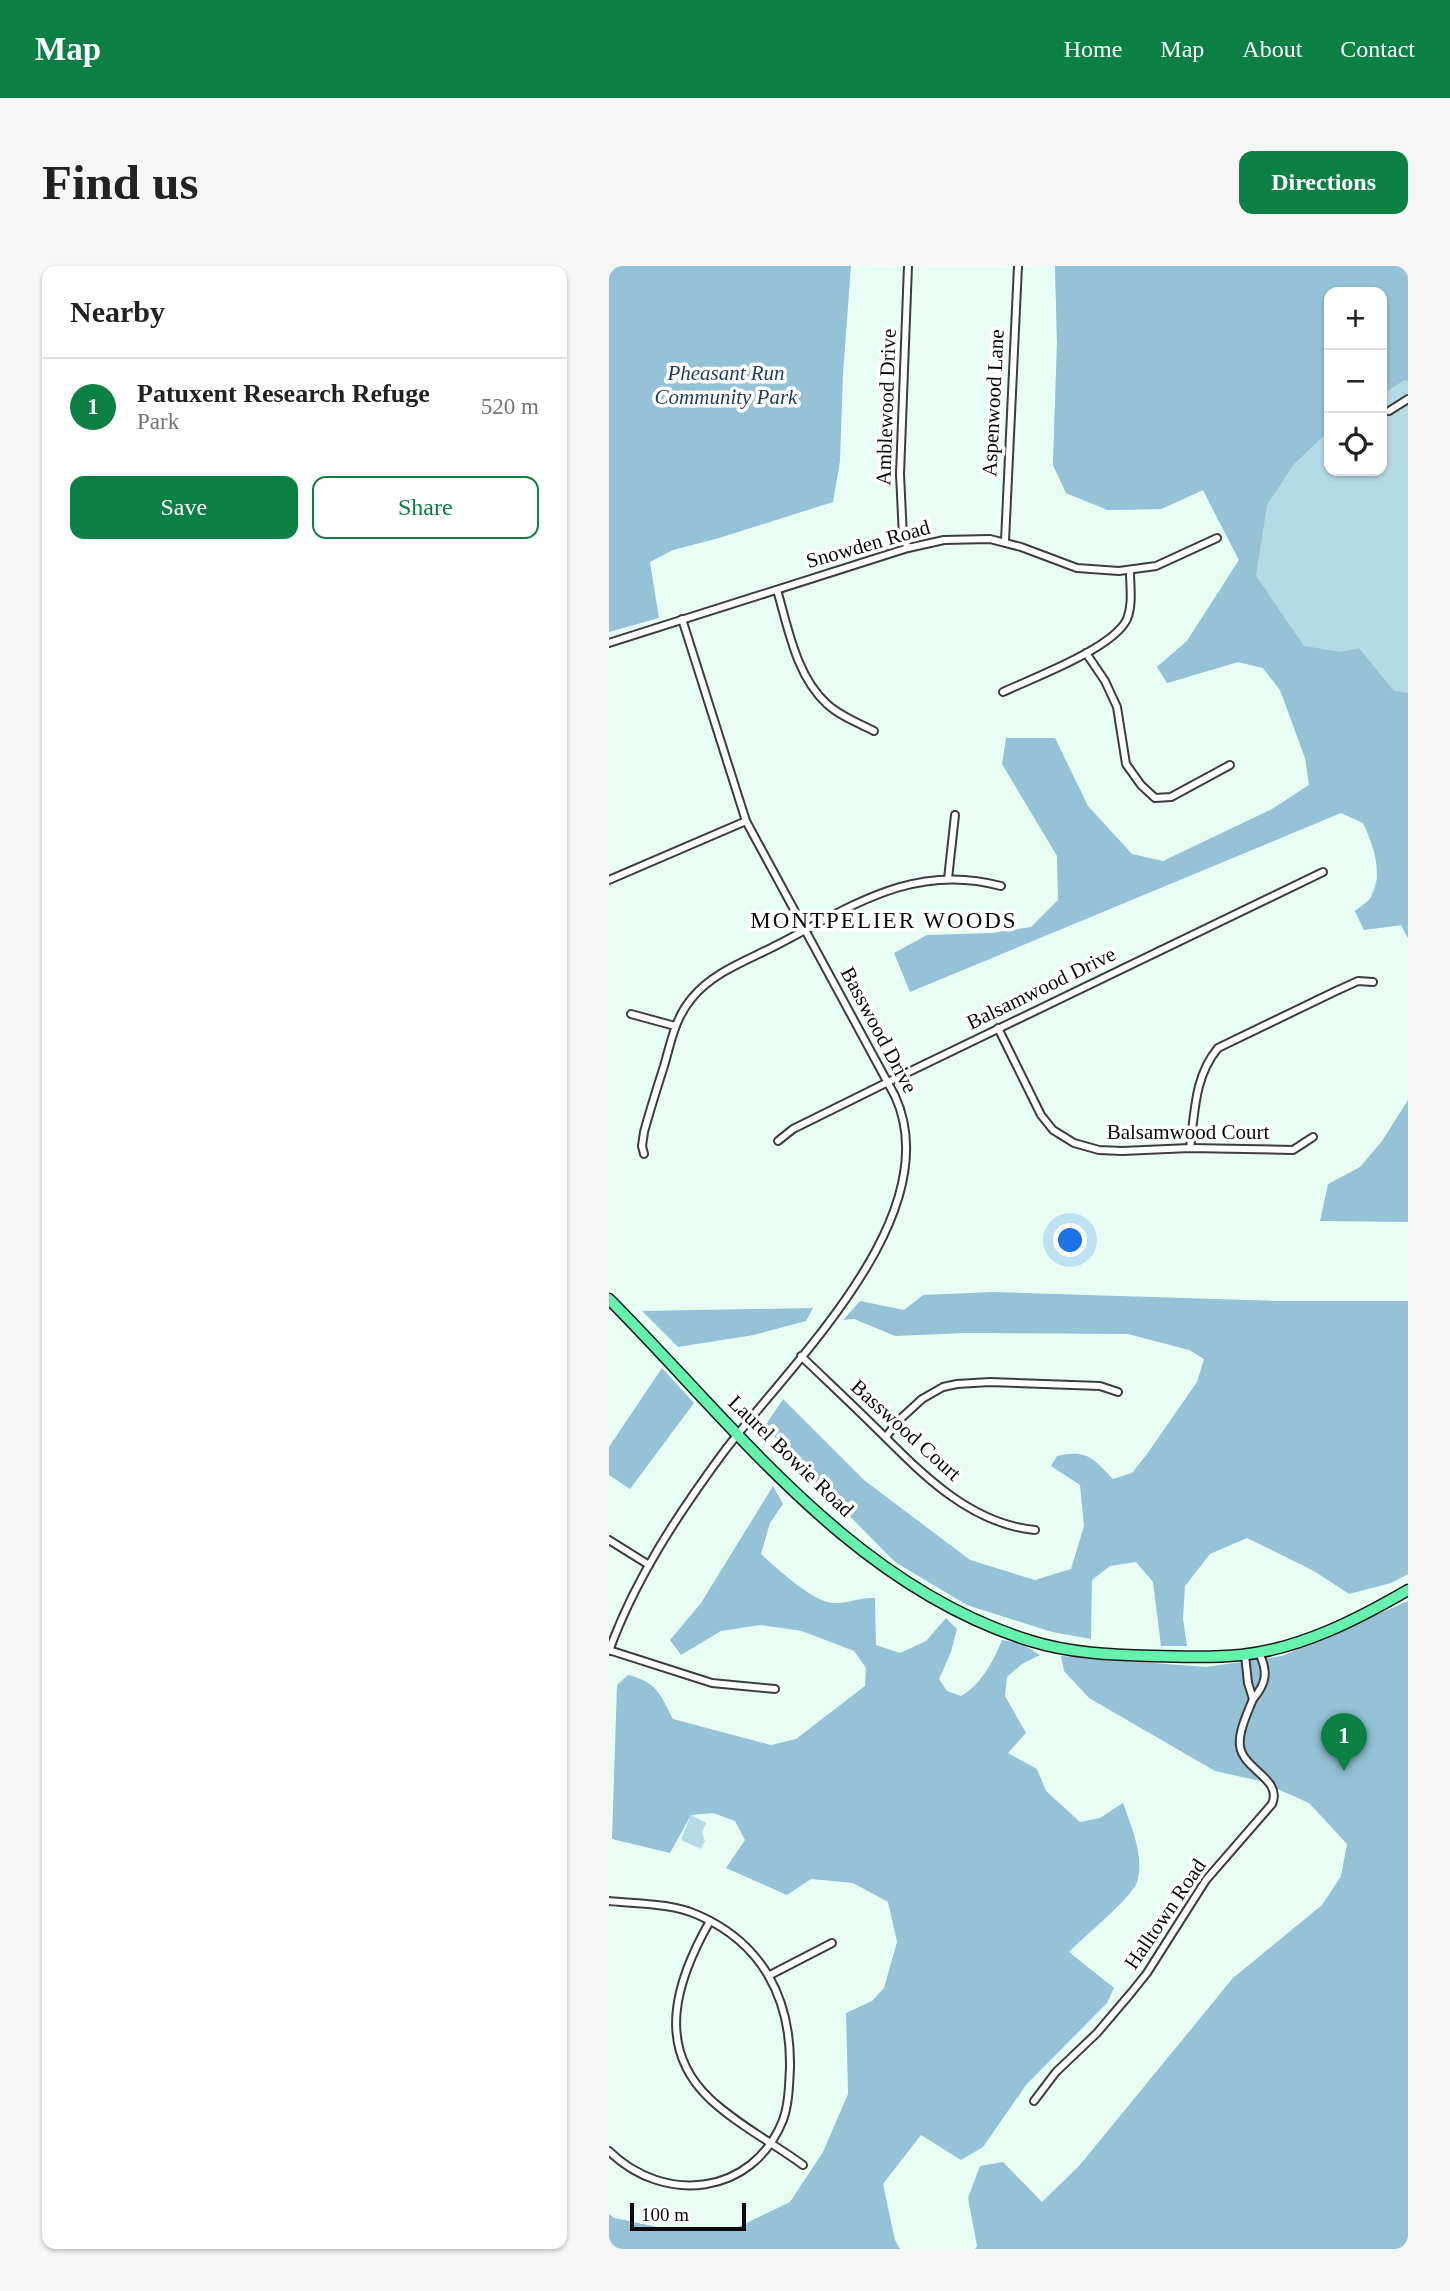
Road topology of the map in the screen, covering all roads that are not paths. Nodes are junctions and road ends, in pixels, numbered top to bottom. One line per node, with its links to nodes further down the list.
1 (908, 266): 7 (street, Amblewood Drive)
2 (1018, 266): 6 (street, Aspenwood Lane)
3 (1408, 399): 4 (street)
4 (1389, 411)
5 (1217, 538): 8 (street, Snowden Road)
6 (1005, 541): 7 (street, Snowden Road); 8 (street, Snowden Road)
7 (908, 548): 9 (street, Snowden Road)
8 (1130, 571): 12 (street)
9 (778, 590): 10 (street, Snowden Road); 14 (street)
10 (682, 620): 11 (street, Snowden Road); 17 (street, Basswood Drive)
11 (609, 643)
12 (1086, 653): 13 (street); 15 (street)
13 (1003, 692)
14 (874, 731)
15 (1230, 765)
16 (955, 815): 20 (street)
17 (746, 821): 19 (street); 22 (street, Basswood Drive)
18 (1323, 872): 26 (street, Balsamwood Drive)
19 (609, 880)
20 (948, 880): 21 (street); 22 (street)
21 (1001, 886)
22 (805, 930): 25 (street); 27 (street, Basswood Drive)
23 (1373, 982): 30 (street)
24 (631, 1014): 25 (street)
25 (675, 1026): 31 (street)
26 (998, 1028): 27 (street, Balsamwood Drive); 30 (street, Balsamwood Court)
27 (888, 1082): 29 (street, Balsamwood Drive); 33 (street, Basswood Drive)
28 (1313, 1137): 30 (street, Balsamwood Court)
29 (778, 1142)
30 (1190, 1148)
31 (644, 1154)
32 (609, 1299): 35 (main road, Laurel Bowie Road)
33 (801, 1356): 35 (street, Basswood Drive); 36 (street, Basswood Court)
34 (1118, 1392): 36 (street)
35 (739, 1434): 39 (street, Basswood Drive); 43 (main road, Laurel Bowie Road)
36 (886, 1437): 37 (street, Basswood Court)
37 (1035, 1530)
38 (609, 1541): 39 (street)
39 (649, 1565): 41 (street, Basswood Drive)
40 (1408, 1590): 42 (main road, Laurel Bowie Road)
41 (609, 1650): 44 (street)
42 (1259, 1653): 43 (main road, Laurel Bowie Road); 45 (street, Halltown Road)
43 (1245, 1655): 45 (street, Halltown Road)
44 (775, 1689)
45 (1253, 1699): 50 (street, Halltown Road)
46 (609, 1901): 47 (street)
47 (710, 1921): 49 (street); 51 (street)
48 (832, 1943): 49 (street)
49 (770, 1975): 51 (street)
50 (1034, 2101)
51 (771, 2142): 52 (street); 53 (street)
52 (609, 2151)
53 (803, 2165)

